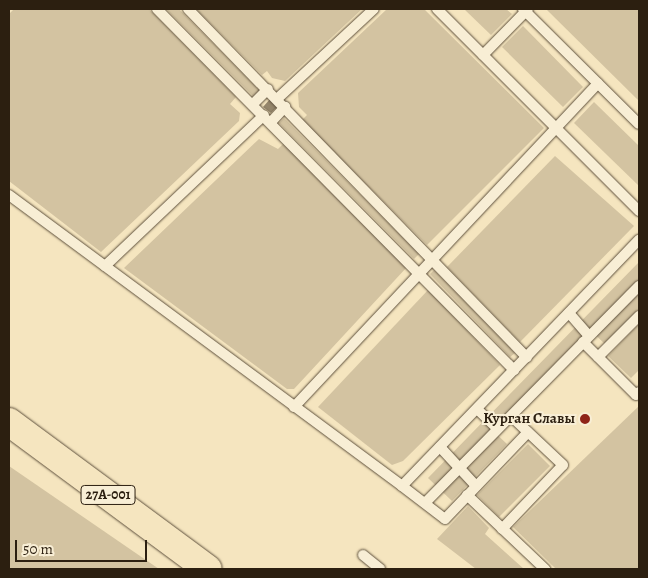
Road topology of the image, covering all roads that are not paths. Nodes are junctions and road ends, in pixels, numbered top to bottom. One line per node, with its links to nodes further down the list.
1 (158, 9): 10 (lane)
2 (188, 9): 8 (lane)
3 (374, 9): 9 (lane)
4 (437, 9): 6 (lane)
5 (525, 10): 6 (lane); 7 (lane)
6 (484, 55): 14 (lane)
7 (598, 83): 13 (lane); 14 (lane)
8 (268, 89): 9 (lane); 10 (lane)
9 (277, 99): 11 (lane)
10 (253, 104): 12 (lane)
11 (285, 107): 12 (lane); 18 (lane)
12 (267, 118): 19 (lane); 20 (lane)
13 (639, 124)
14 (556, 128): 16 (lane); 18 (lane)
15 (9, 195): 19 (lane)
16 (639, 212)
17 (639, 240): 22 (lane)
18 (434, 261): 20 (lane); 25 (lane)
19 (105, 266): 29 (lane)
20 (422, 274): 27 (lane); 29 (lane)
21 (639, 286): 24 (lane)
22 (569, 313): 24 (lane); 25 (lane)
23 (639, 316): 26 (lane)
24 (586, 339): 26 (lane); 31 (lane)
25 (527, 357): 27 (lane)
26 (598, 358): 28 (lane)
27 (514, 370): 30 (lane)
28 (639, 392)
29 (294, 407): 37 (lane)
30 (477, 409): 33 (lane); 35 (lane)
31 (511, 416): 33 (lane); 34 (lane)
32 (9, 422): 43 (main road, 27А-001)
33 (497, 428): 36 (lane)
34 (528, 432): 38 (lane); 41 (lane)
35 (440, 447): 36 (lane); 37 (lane)
36 (459, 468): 38 (lane); 40 (lane)
37 (402, 486): 40 (lane)
38 (476, 486): 39 (lane)
39 (467, 496): 40 (lane); 41 (lane)
40 (425, 503)
41 (502, 529): 45 (lane)
42 (363, 555): 44 (lane)
43 (208, 569)
44 (380, 569)
45 (545, 569)

